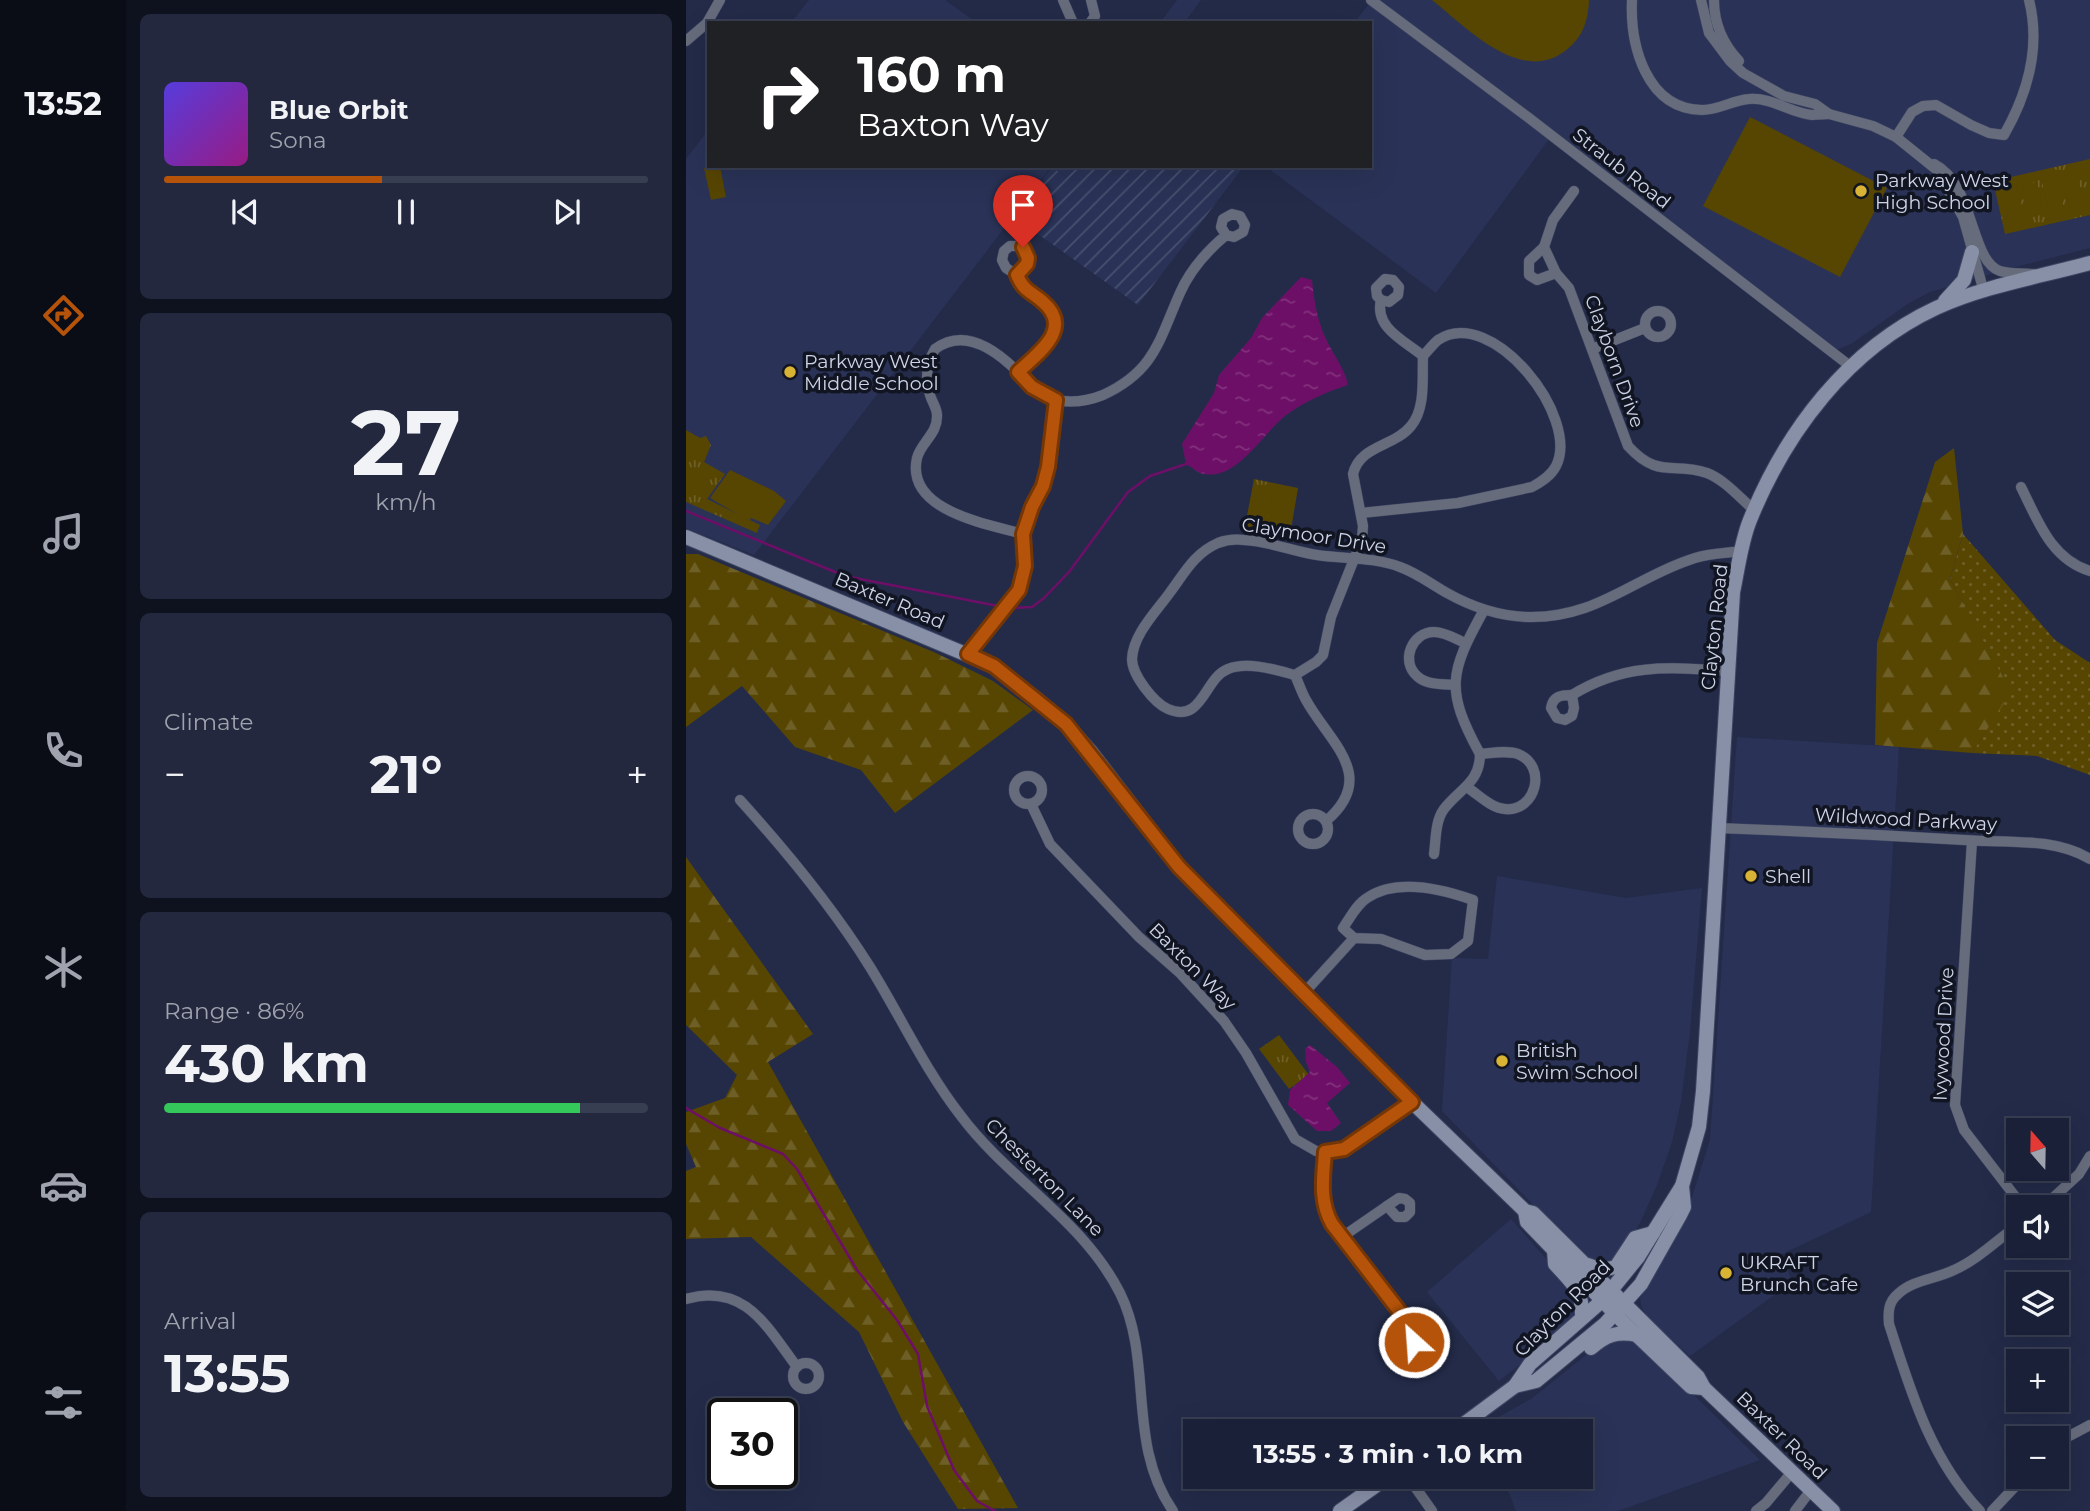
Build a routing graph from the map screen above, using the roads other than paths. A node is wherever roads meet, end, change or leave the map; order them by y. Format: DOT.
graph roads {
  1 [pos="720,0"];
  2 [pos="1064,0"];
  3 [pos="1091,0"];
  4 [pos="1371,0"];
  5 [pos="1632,0"];
  6 [pos="1700,0"];
  7 [pos="1714,0"];
  8 [pos="2029,0"];
  9 [pos="708,21"];
  10 [pos="1072,21"];
  11 [pos="1091,21"];
  12 [pos="707,23"];
  13 [pos="686,40"];
  14 [pos="1759,82"];
  15 [pos="1829,114"];
  16 [pos="1896,137"];
  17 [pos="1927,161"];
  18 [pos="1574,191"];
  19 [pos="1226,235"];
  20 [pos="1544,247"];
  21 [pos="1972,252"];
  22 [pos="2090,264"];
  23 [pos="1556,272"];
  24 [pos="1017,275"];
  25 [pos="2043,276"];
  26 [pos="1984,292"];
  27 [pos="1381,300"];
  28 [pos="1937,308"];
  29 [pos="1645,328"];
  30 [pos="1592,349"];
  31 [pos="1423,356"];
  32 [pos="1850,366"];
  33 [pos="1018,372"];
  34 [pos="1056,400"];
  35 [pos="2021,487"];
  36 [pos="1754,510"];
  37 [pos="1361,513"];
  38 [pos="1023,534"];
  39 [pos="686,537"];
  40 [pos="1742,551"];
  41 [pos="1355,559"];
  42 [pos="2090,571"];
  43 [pos="1484,610"];
  44 [pos="1465,643"];
  45 [pos="968,654"];
  46 [pos="1727,671"];
  47 [pos="1295,676"];
  48 [pos="1454,685"];
  49 [pos="1572,695"];
  50 [pos="1480,754"];
  51 [pos="1468,788"];
  52 [pos="740,800"];
  53 [pos="1031,804"];
  54 [pos="1326,821"];
  55 [pos="1718,828"];
  56 [pos="1972,841"];
  57 [pos="1434,854"];
  58 [pos="2090,859"];
  59 [pos="1354,938"];
  60 [pos="1304,993"];
  61 [pos="1412,1102"];
  62 [pos="1325,1152"];
  63 [pos="2090,1156"];
  64 [pos="1682,1186"];
  65 [pos="2014,1195"];
  66 [pos="2056,1195"];
  67 [pos="1387,1206"];
  68 [pos="1525,1211"];
  69 [pos="1653,1233"];
  70 [pos="2006,1234"];
  71 [pos="1342,1237"];
  72 [pos="1554,1250"];
  73 [pos="1583,1263"];
  74 [pos="686,1299"];
  75 [pos="1613,1301"];
  76 [pos="1582,1318"];
  77 [pos="1417,1334"];
  78 [pos="1637,1335"];
  79 [pos="1565,1359"];
  80 [pos="797,1367"];
  81 [pos="1515,1387"];
  82 [pos="1704,1388"];
  83 [pos="1471,1419"];
  84 [pos="2090,1424"];
  85 [pos="2069,1436"];
  86 [pos="1792,1472"];
  87 [pos="1371,1489"];
  88 [pos="1416,1489"];
  89 [pos="2013,1489"];
  90 [pos="1811,1490"];
  91 [pos="1765,1507"];
  92 [pos="1173,1511"];
  93 [pos="1340,1511"];
  94 [pos="1432,1511"];
  95 [pos="1755,1511"];
  96 [pos="1796,1511"];
  97 [pos="1833,1511"];
  98 [pos="1980,1511"];
  99 [pos="1992,1511"];
  1 -- 9 [label="street"];
  2 -- 10 [label="street"];
  3 -- 11 [label="street"];
  4 -- 32 [label="street, Straub Road"];
  5 -- 15 [label="street"];
  6 -- 14 [label="street"];
  7 -- 14 [label="street"];
  8 -- 16 [label="street"];
  12 -- 13 [label="street"];
  14 -- 15 [label="street"];
  15 -- 16 [label="street"];
  16 -- 17 [label="street"];
  17 -- 21 [label="street"];
  17 -- 25 [label="street"];
  18 -- 20 [label="street"];
  19 -- 34 [label="street"];
  20 -- 23 [label="street, Clayborn Drive"];
  20 -- 23 [label="street"];
  21 -- 26 [label="street"];
  21 -- 28 [label="main road"];
  22 -- 25 [label="main road, Clayton Road"];
  23 -- 30 [label="street, Clayborn Drive"];
  24 -- 33 [label="street"];
  25 -- 26 [label="main road, Clayton Road"];
  26 -- 28 [label="main road, Clayton Road"];
  27 -- 31 [label="street"];
  28 -- 32 [label="main road, Clayton Road"];
  29 -- 30 [label="street"];
  30 -- 36 [label="street, Clayborn Drive"];
  31 -- 37 [label="street"];
  31 -- 37 [label="street"];
  32 -- 36 [label="main road, Clayton Road"];
  33 -- 34 [label="street"];
  33 -- 38 [label="street"];
  34 -- 38 [label="street"];
  35 -- 42 [label="street"];
  36 -- 40 [label="main road, Clayton Road"];
  37 -- 41 [label="street"];
  38 -- 45 [label="street"];
  39 -- 45 [label="main road, Baxter Road"];
  40 -- 43 [label="street, Claymoor Drive"];
  40 -- 46 [label="main road, Clayton Road"];
  41 -- 43 [label="street, Claymoor Drive"];
  41 -- 47 [label="street"];
  41 -- 47 [label="street, Claymoor Drive"];
  43 -- 44 [label="street"];
  44 -- 48 [label="street"];
  44 -- 48 [label="street"];
  45 -- 60 [label="main road, Baxter Road"];
  46 -- 49 [label="street"];
  46 -- 55 [label="main road, Clayton Road"];
  47 -- 54 [label="street"];
  48 -- 50 [label="street"];
  50 -- 51 [label="street"];
  50 -- 51 [label="street"];
  51 -- 57 [label="street"];
  52 -- 92 [label="street, Chesterton Lane"];
  53 -- 62 [label="street, Baxton Way"];
  55 -- 56 [label="street, Wildwood Parkway"];
  55 -- 64 [label="main road, Clayton Road"];
  56 -- 58 [label="street, Wildwood Parkway"];
  56 -- 65 [label="street, Ivywood Drive"];
  59 -- 59 [label="street"];
  59 -- 60 [label="street"];
  60 -- 61 [label="main road, Baxter Road"];
  61 -- 62 [label="street"];
  61 -- 68 [label="main road, Baxter Road"];
  62 -- 71 [label="street"];
  63 -- 66 [label="street"];
  64 -- 69 [label="main road, Clayton Road"];
  64 -- 75 [label="main road, Clayton Road"];
  67 -- 71 [label="street"];
  68 -- 72 [label="main road, Baxter Road"];
  68 -- 73 [label="main road, Baxter Road"];
  69 -- 73 [label="main road"];
  69 -- 75 [label="main road, Clayton Road"];
  70 -- 98 [label="street"];
  71 -- 77 [label="street"];
  72 -- 75 [label="main road, Baxter Road"];
  72 -- 76 [label="main road"];
  73 -- 75 [label="main road, Baxter Road"];
  74 -- 80 [label="street"];
  75 -- 76 [label="main road, Clayton Road"];
  75 -- 78 [label="main road, Baxter Road"];
  75 -- 79 [label="main road, Clayton Road"];
  75 -- 82 [label="main road, Baxter Road"];
  76 -- 81 [label="main road, Clayton Road"];
  78 -- 79 [label="main road"];
  78 -- 82 [label="main road, Baxter Road"];
  79 -- 81 [label="main road, Clayton Road"];
  81 -- 83 [label="main road, Clayton Road"];
  82 -- 86 [label="main road, Baxter Road"];
  84 -- 85 [label="street"];
  86 -- 90 [label="main road, Baxter Road"];
  86 -- 91 [label="street"];
  87 -- 93 [label="main road"];
  88 -- 94 [label="street"];
  89 -- 99 [label="street"];
  90 -- 96 [label="street"];
  90 -- 97 [label="main road, Baxter Road"];
  91 -- 95 [label="street"];
}
